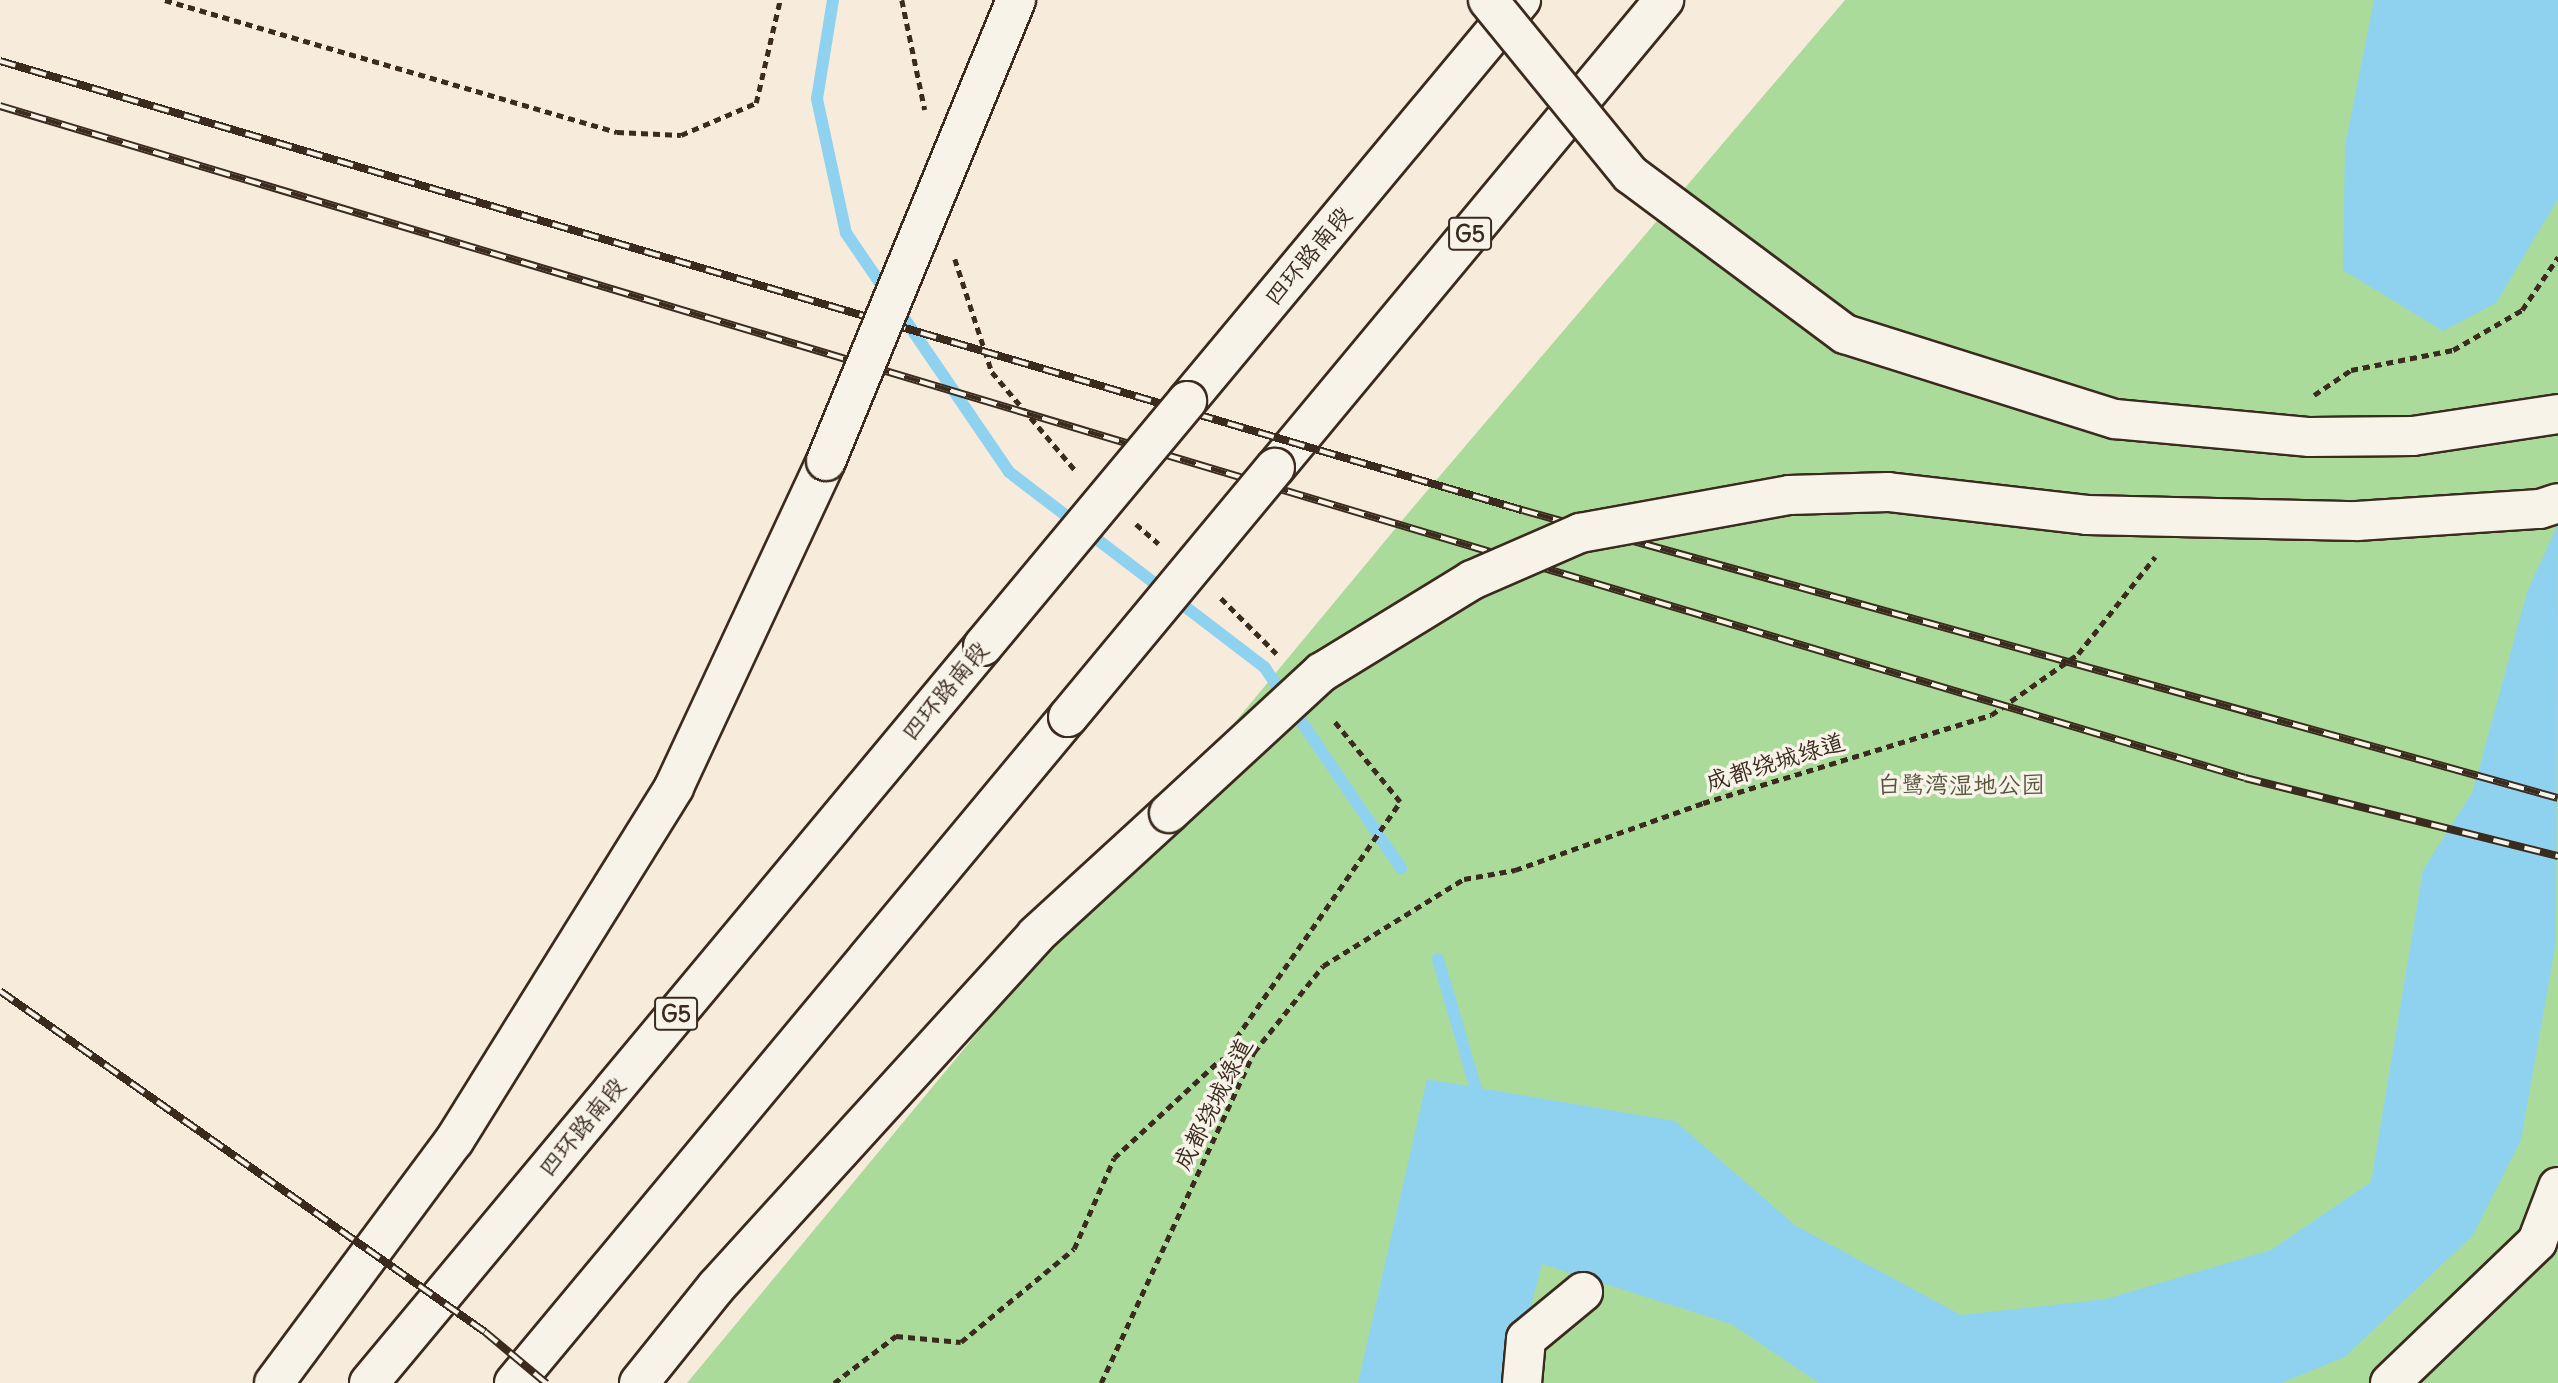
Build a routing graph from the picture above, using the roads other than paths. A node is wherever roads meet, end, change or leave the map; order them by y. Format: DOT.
graph roads {
  1 [pos="1016,0"];
  2 [pos="1664,0"];
  3 [pos="1505,7"];
  4 [pos="2558,414"];
  5 [pos="2558,503"];
  6 [pos="2558,1187"];
  7 [pos="1583,1292"];
  8 [pos="274,1383"];
  9 [pos="369,1383"];
  10 [pos="514,1383"];
  11 [pos="639,1383"];
  12 [pos="1522,1383"];
  13 [pos="2390,1383"];
  1 -- 8 [label="main road, bridge"];
  2 -- 10 [label="main road, G5, bridge"];
  3 -- 4 [label="main road, bridge"];
  3 -- 9 [label="main road, 四环路南段 / G5, bridge"];
  5 -- 11 [label="main road, bridge"];
  6 -- 13 [label="main road"];
  7 -- 12 [label="main road"];
}
